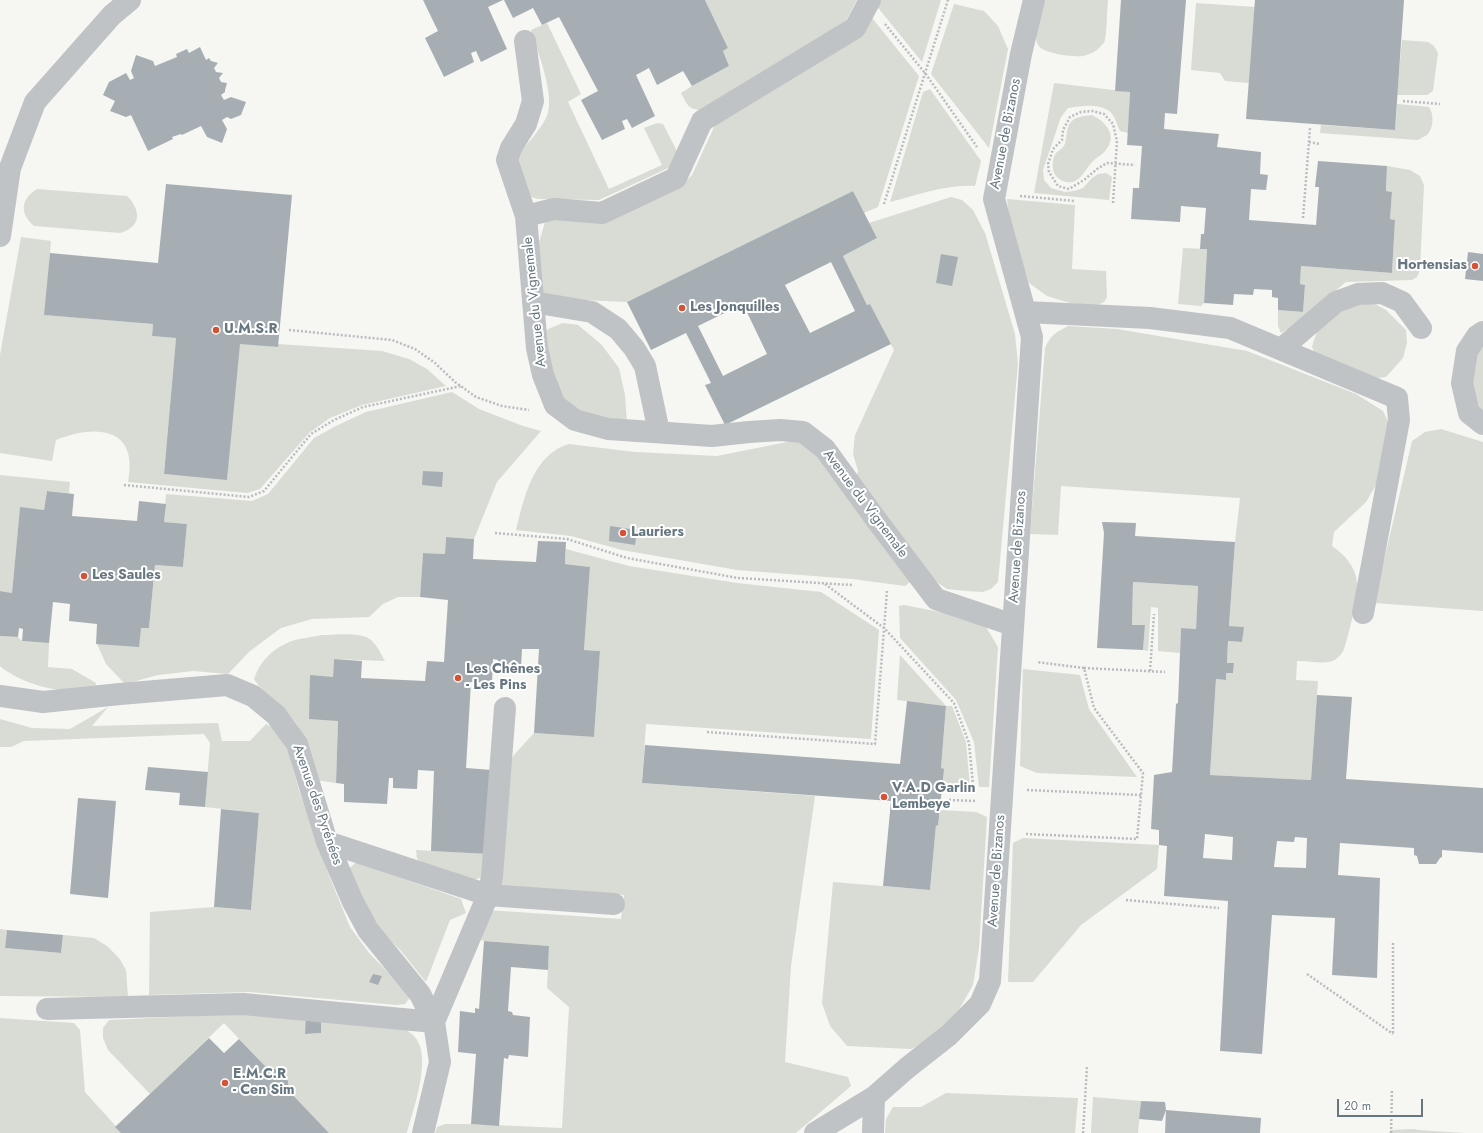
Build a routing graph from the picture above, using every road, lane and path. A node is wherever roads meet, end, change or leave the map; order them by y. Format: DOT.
graph roads {
  1 [pos="130,0"];
  2 [pos="948,0"];
  3 [pos="1034,0"];
  4 [pos="869,2"];
  5 [pos="525,41"];
  6 [pos="925,72"];
  7 [pos="1403,101"];
  8 [pos="1440,104"];
  9 [pos="1310,128"];
  10 [pos="1309,142"];
  11 [pos="1320,144"];
  12 [pos="1116,164"];
  13 [pos="1135,165"];
  14 [pos="998,177"];
  15 [pos="1075,201"];
  16 [pos="1113,203"];
  17 [pos="884,204"];
  18 [pos="526,216"];
  19 [pos="1303,218"];
  20 [pos="0,236"];
  21 [pos="533,302"];
  22 [pos="1025,312"];
  23 [pos="1421,328"];
  24 [pos="289,330"];
  25 [pos="1483,332"];
  26 [pos="1281,349"];
  27 [pos="461,386"];
  28 [pos="555,405"];
  29 [pos="1483,424"];
  30 [pos="659,432"];
  31 [pos="124,485"];
  32 [pos="495,533"];
  33 [pos="825,583"];
  34 [pos="852,585"];
  35 [pos="887,591"];
  36 [pos="1363,613"];
  37 [pos="1154,614"];
  38 [pos="1013,625"];
  39 [pos="884,628"];
  40 [pos="1011,659"];
  41 [pos="1084,668"];
  42 [pos="1150,671"];
  43 [pos="1165,672"];
  44 [pos="0,696"];
  45 [pos="505,708"];
  46 [pos="707,732"];
  47 [pos="1002,790"];
  48 [pos="1141,795"];
  49 [pos="975,801"];
  50 [pos="1000,833"];
  51 [pos="327,842"];
  52 [pos="488,895"];
  53 [pos="1126,900"];
  54 [pos="614,904"];
  55 [pos="1219,908"];
  56 [pos="1393,943"];
  57 [pos="1307,974"];
  58 [pos="47,1009"];
  59 [pos="434,1022"];
  60 [pos="1087,1066"];
  61 [pos="1392,1088"];
  62 [pos="874,1097"];
  63 [pos="423,1133"];
  64 [pos="815,1133"];
  65 [pos="873,1133"];
  66 [pos="1083,1133"];
  67 [pos="1391,1133"];
  1 -- 20 [label="lane"];
  2 -- 6 [label="path"];
  3 -- 14 [label="lane, Avenue de Bizanos"];
  4 -- 6 [label="path"];
  4 -- 18 [label="lane"];
  5 -- 18 [label="lane, Avenue du Vignemale"];
  6 -- 14 [label="path"];
  6 -- 17 [label="path"];
  7 -- 8 [label="path"];
  9 -- 10 [label="path"];
  10 -- 11 [label="path"];
  10 -- 19 [label="path"];
  12 -- 12 [label="path"];
  12 -- 13 [label="path"];
  12 -- 16 [label="path"];
  14 -- 15 [label="path"];
  14 -- 22 [label="lane, Avenue de Bizanos"];
  18 -- 21 [label="lane, Avenue du Vignemale"];
  21 -- 28 [label="lane, Avenue du Vignemale"];
  21 -- 30 [label="lane"];
  22 -- 26 [label="lane"];
  22 -- 38 [label="lane, Avenue de Bizanos"];
  23 -- 26 [label="lane"];
  24 -- 27 [label="path"];
  25 -- 29 [label="lane"];
  26 -- 36 [label="lane"];
  27 -- 28 [label="path"];
  27 -- 31 [label="path"];
  28 -- 30 [label="lane, Avenue du Vignemale"];
  30 -- 38 [label="lane, Avenue du Vignemale"];
  32 -- 33 [label="path"];
  33 -- 34 [label="path"];
  33 -- 39 [label="path"];
  35 -- 39 [label="path"];
  37 -- 42 [label="path"];
  38 -- 40 [label="lane, Avenue de Bizanos"];
  39 -- 46 [label="path"];
  39 -- 49 [label="path"];
  40 -- 41 [label="path"];
  40 -- 47 [label="lane, Avenue de Bizanos"];
  41 -- 42 [label="path"];
  41 -- 48 [label="path"];
  42 -- 43 [label="path"];
  44 -- 51 [label="lane, Avenue des Pyrénées"];
  45 -- 52 [label="lane"];
  47 -- 48 [label="path"];
  47 -- 50 [label="lane, Avenue de Bizanos"];
  48 -- 50 [label="path"];
  50 -- 62 [label="lane, Avenue de Bizanos"];
  51 -- 52 [label="lane"];
  51 -- 59 [label="lane, Avenue des Pyrénées"];
  52 -- 54 [label="lane"];
  52 -- 59 [label="lane"];
  53 -- 55 [label="path"];
  56 -- 57 [label="path"];
  58 -- 59 [label="lane"];
  59 -- 63 [label="lane, Avenue des Pyrénées"];
  60 -- 66 [label="path"];
  61 -- 67 [label="path"];
  62 -- 64 [label="lane, Avenue de Bizanos"];
  62 -- 65 [label="lane"];
}
